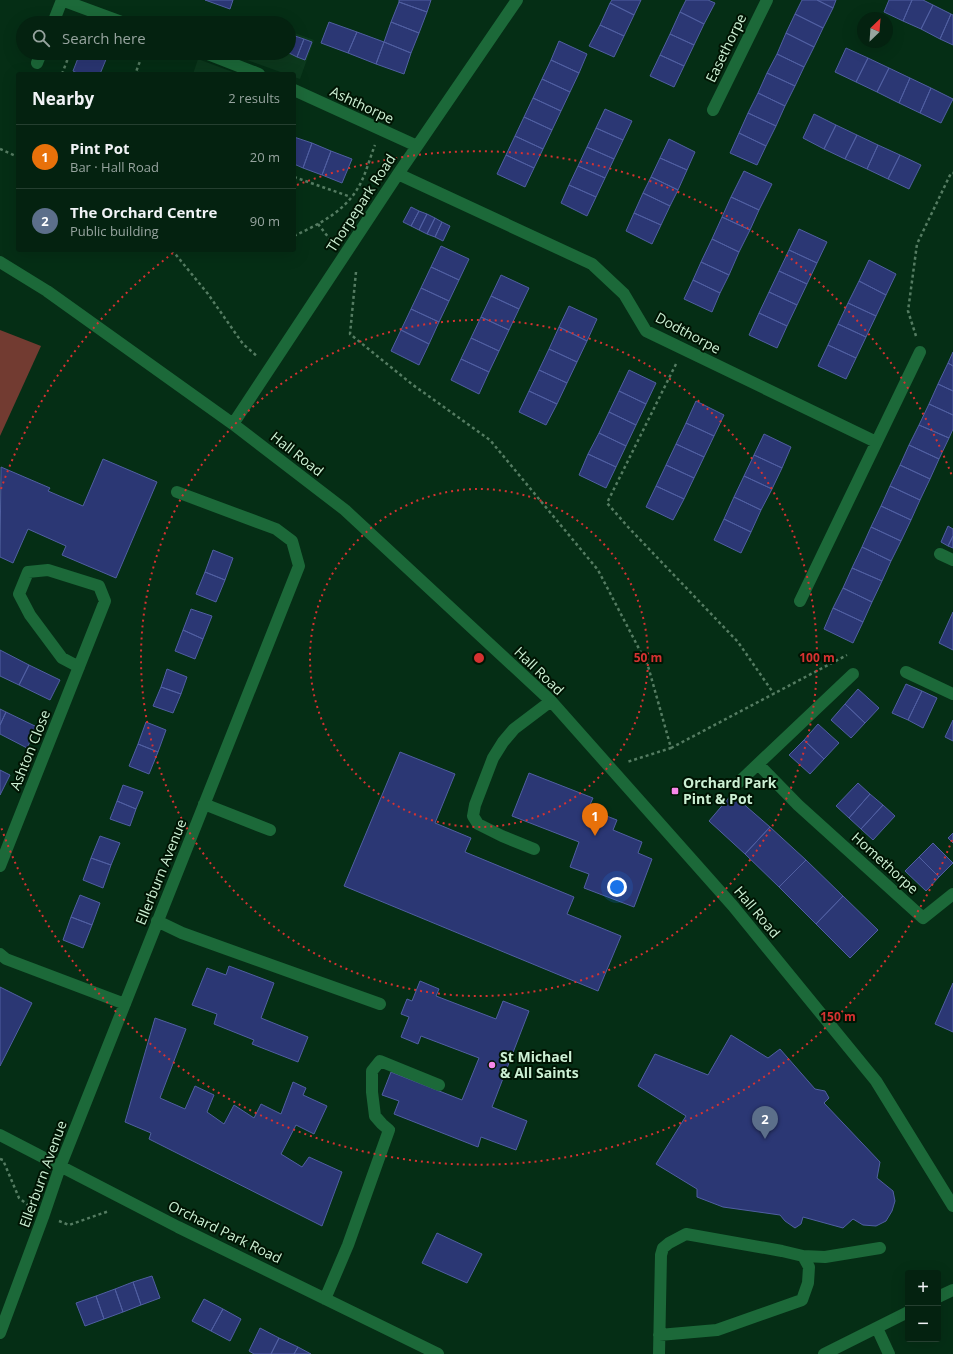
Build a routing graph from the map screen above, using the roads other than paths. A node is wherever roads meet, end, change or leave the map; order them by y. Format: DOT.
graph roads {
  1 [pos="517,0"];
  2 [pos="767,0"];
  3 [pos="56,16"];
  4 [pos="105,16"];
  5 [pos="223,60"];
  6 [pos="254,72"];
  7 [pos="296,91"];
  8 [pos="713,110"];
  9 [pos="417,146"];
  10 [pos="398,174"];
  11 [pos="0,262"];
  12 [pos="920,352"];
  13 [pos="234,424"];
  14 [pos="876,442"];
  15 [pos="177,492"];
  16 [pos="940,554"];
  17 [pos="953,560"];
  18 [pos="800,600"];
  19 [pos="79,667"];
  20 [pos="906,672"];
  21 [pos="853,674"];
  22 [pos="953,694"];
  23 [pos="550,701"];
  24 [pos="758,764"];
  25 [pos="738,783"];
  26 [pos="204,804"];
  27 [pos="270,830"];
  28 [pos="534,848"];
  29 [pos="0,866"];
  30 [pos="953,894"];
  31 [pos="158,921"];
  32 [pos="0,954"];
  33 [pos="125,1004"];
  34 [pos="380,1004"];
  35 [pos="439,1085"];
  36 [pos="0,1135"];
  37 [pos="60,1167"];
  38 [pos="953,1206"];
  39 [pos="880,1248"];
  40 [pos="803,1256"];
  41 [pos="953,1290"];
  42 [pos="941,1296"];
  43 [pos="325,1298"];
  44 [pos="905,1314"];
  45 [pos="877,1328"];
  46 [pos="0,1333"];
  47 [pos="659,1334"];
  48 [pos="438,1354"];
  49 [pos="658,1354"];
  50 [pos="824,1354"];
  51 [pos="890,1354"];
  1 -- 9 [label="street, Thorpepark Road"];
  2 -- 8 [label="street, Easethorpe"];
  3 -- 4 [label="street"];
  5 -- 6 [label="street"];
  7 -- 9 [label="street, Ashthorpe"];
  9 -- 10 [label="street, Thorpepark Road"];
  10 -- 13 [label="street, Thorpepark Road"];
  10 -- 14 [label="street, Dodthorpe"];
  11 -- 13 [label="street, Hall Road"];
  12 -- 14 [label="street"];
  13 -- 23 [label="street, Hall Road"];
  14 -- 18 [label="street"];
  15 -- 26 [label="street, Ellerburn Avenue"];
  16 -- 17 [label="street"];
  19 -- 19 [label="street, Ashton Close"];
  19 -- 29 [label="street, Ashton Close"];
  20 -- 22 [label="street"];
  21 -- 24 [label="street"];
  23 -- 28 [label="street"];
  23 -- 38 [label="street, Hall Road"];
  24 -- 25 [label="street"];
  24 -- 30 [label="street, Homethorpe"];
  26 -- 27 [label="street"];
  26 -- 31 [label="street, Ellerburn Avenue"];
  31 -- 33 [label="street, Ellerburn Avenue"];
  31 -- 34 [label="street"];
  32 -- 33 [label="street"];
  33 -- 37 [label="street, Ellerburn Avenue"];
  35 -- 43 [label="street"];
  36 -- 37 [label="street, Orchard Park Road"];
  37 -- 43 [label="street, Orchard Park Road"];
  37 -- 46 [label="street, Ellerburn Avenue"];
  39 -- 40 [label="street"];
  40 -- 47 [label="street"];
  40 -- 47 [label="street"];
  41 -- 42 [label="street"];
  43 -- 48 [label="street, Orchard Park Road"];
  44 -- 45 [label="street"];
  45 -- 50 [label="street"];
  45 -- 51 [label="street"];
  47 -- 49 [label="street"];
}
